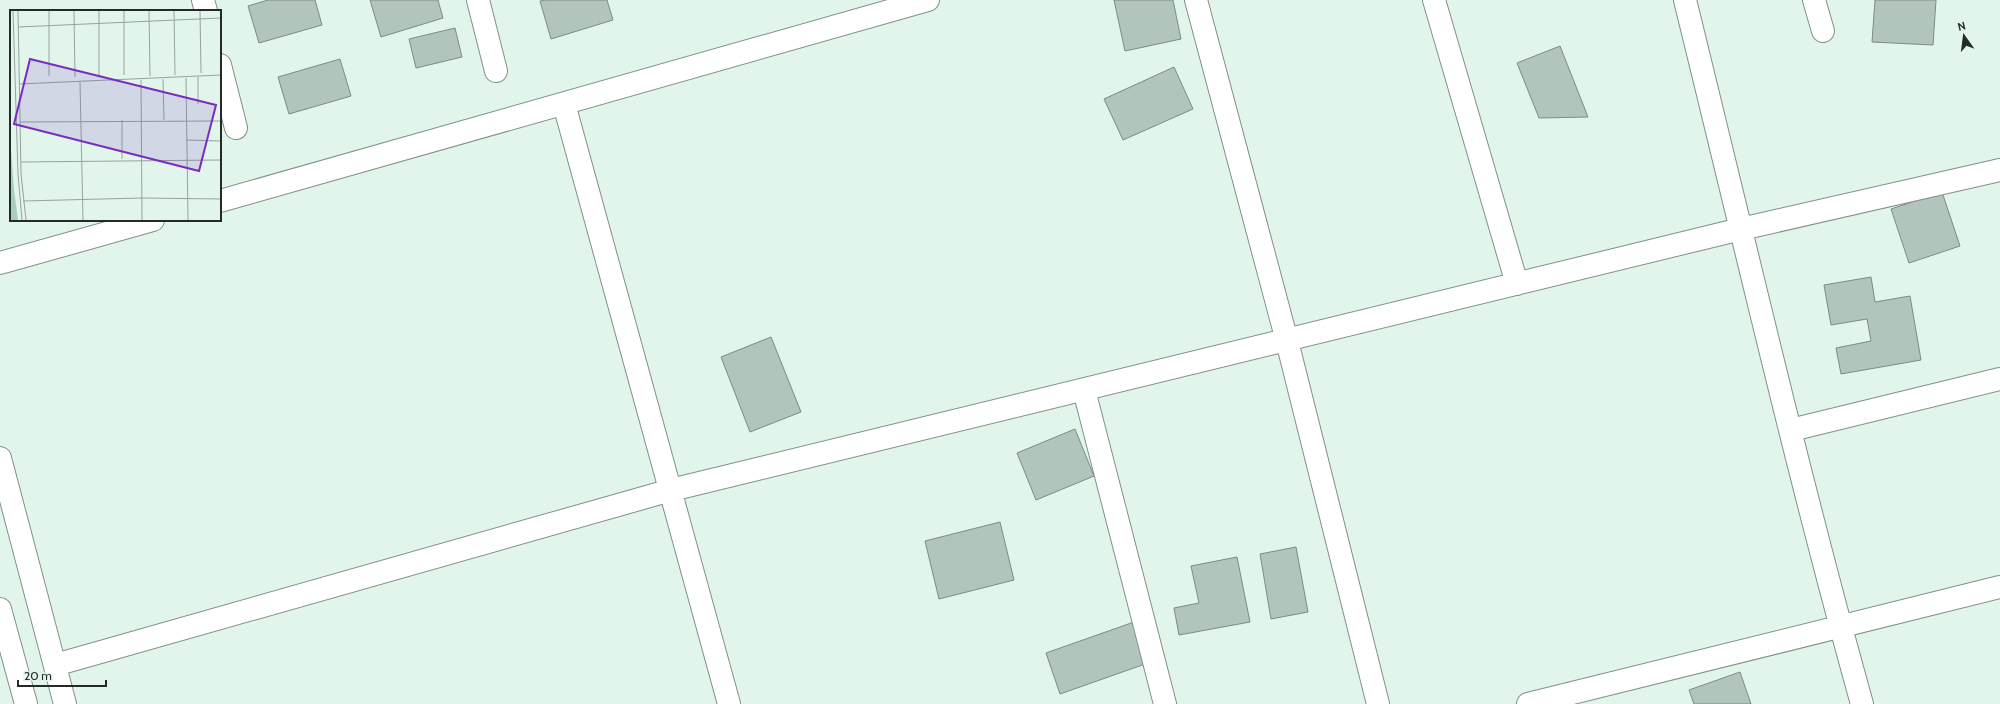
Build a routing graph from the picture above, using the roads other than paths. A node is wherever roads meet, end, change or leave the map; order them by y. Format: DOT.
graph roads {
  1 [pos="203,0"];
  2 [pos="478,0"];
  3 [pos="928,0"];
  4 [pos="1196,0"];
  5 [pos="1434,0"];
  6 [pos="1685,0"];
  7 [pos="1814,0"];
  8 [pos="206,10"];
  9 [pos="1823,31"];
  10 [pos="221,69"];
  11 [pos="496,71"];
  12 [pos="564,104"];
  13 [pos="236,128"];
  14 [pos="2000,170"];
  15 [pos="221,201"];
  16 [pos="149,221"];
  17 [pos="1741,228"];
  18 [pos="0,263"];
  19 [pos="1517,284"];
  20 [pos="1287,341"];
  21 [pos="2000,380"];
  22 [pos="1084,390"];
  23 [pos="1791,430"];
  24 [pos="0,458"];
  25 [pos="671,490"];
  26 [pos="2000,586"];
  27 [pos="0,609"];
  28 [pos="1840,627"];
  29 [pos="55,665"];
  30 [pos="26,704"];
  31 [pos="65,704"];
  32 [pos="729,704"];
  33 [pos="1165,704"];
  34 [pos="1378,704"];
  35 [pos="1528,704"];
  36 [pos="1862,704"];
  1 -- 8 [label="street"];
  2 -- 11 [label="street"];
  3 -- 12 [label="street"];
  4 -- 20 [label="street"];
  5 -- 19 [label="street"];
  6 -- 17 [label="street"];
  7 -- 9 [label="street"];
  10 -- 13 [label="street"];
  12 -- 15 [label="street"];
  12 -- 25 [label="street"];
  14 -- 17 [label="street"];
  16 -- 18 [label="street"];
  17 -- 19 [label="street"];
  17 -- 23 [label="street"];
  19 -- 20 [label="street"];
  20 -- 22 [label="street"];
  20 -- 34 [label="street"];
  21 -- 23 [label="street"];
  22 -- 25 [label="street"];
  22 -- 33 [label="street"];
  23 -- 28 [label="street"];
  24 -- 29 [label="street"];
  25 -- 29 [label="street"];
  25 -- 32 [label="street"];
  26 -- 28 [label="street"];
  27 -- 30 [label="street"];
  28 -- 35 [label="street"];
  28 -- 36 [label="street"];
  29 -- 31 [label="street"];
}
